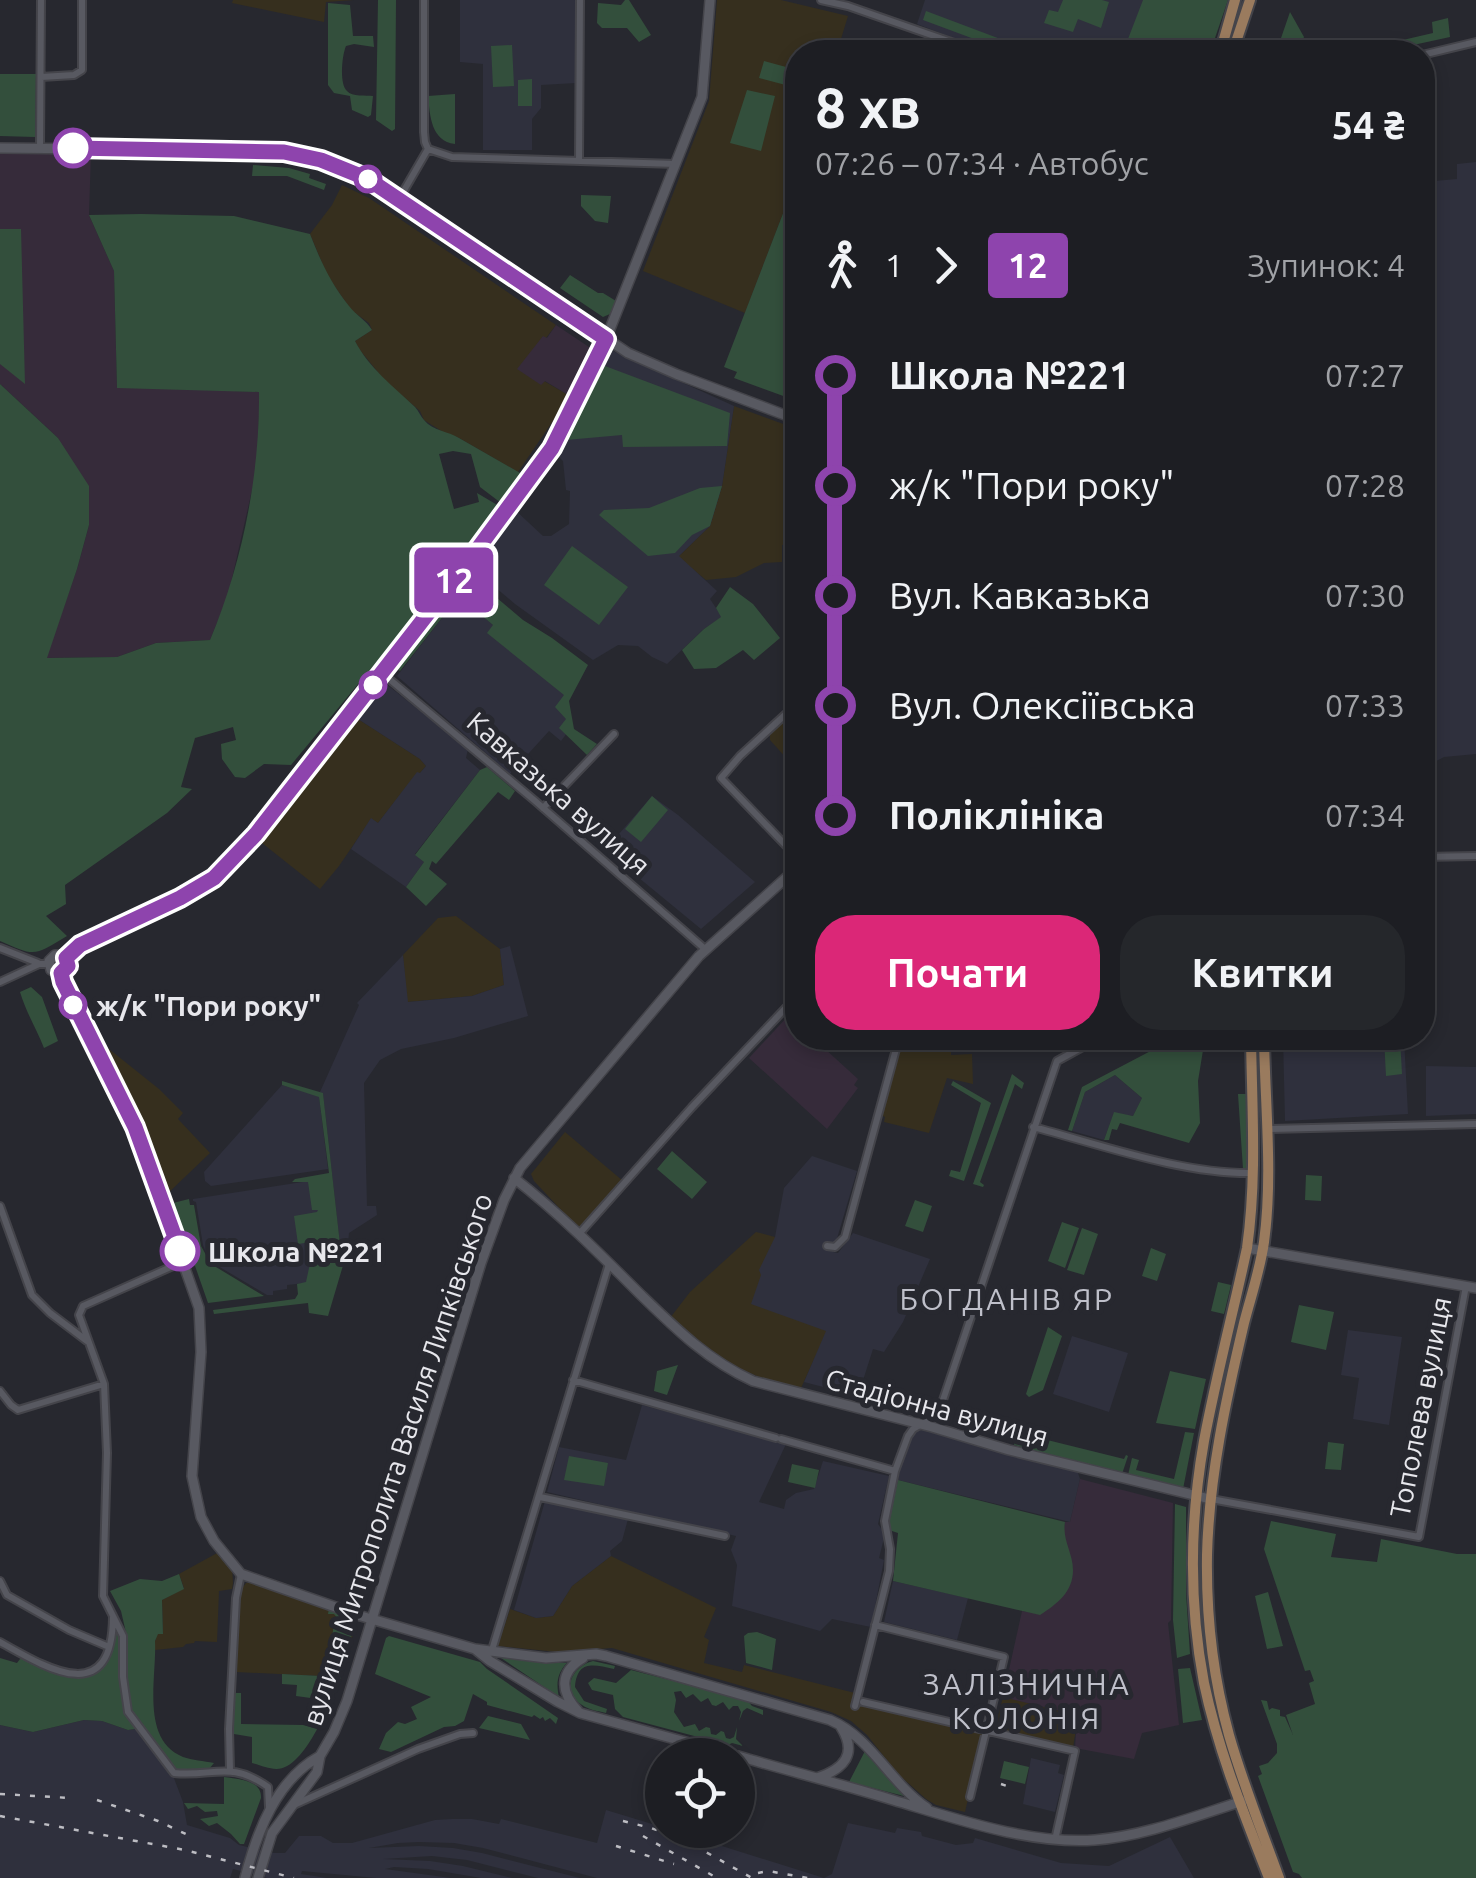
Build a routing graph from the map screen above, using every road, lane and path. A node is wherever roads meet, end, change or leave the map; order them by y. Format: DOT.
graph roads {
  1 [pos="41,0"];
  2 [pos="82,0"];
  3 [pos="424,0"];
  4 [pos="580,0"];
  5 [pos="710,0"];
  6 [pos="821,0"];
  7 [pos="1235,0"];
  8 [pos="1250,0"];
  9 [pos="946,40"];
  10 [pos="1224,40"];
  11 [pos="1237,40"];
  12 [pos="1476,42"];
  13 [pos="1435,52"];
  14 [pos="41,77"];
  15 [pos="0,148"];
  16 [pos="40,148"];
  17 [pos="428,150"];
  18 [pos="579,161"];
  19 [pos="676,164"];
  20 [pos="400,199"];
  21 [pos="606,339"];
  22 [pos="785,415"];
  23 [pos="382,673"];
  24 [pos="785,715"];
  25 [pos="614,734"];
  26 [pos="543,808"];
  27 [pos="785,844"];
  28 [pos="1435,856"];
  29 [pos="1476,856"];
  30 [pos="785,878"];
  31 [pos="0,948"];
  32 [pos="705,949"];
  33 [pos="66,958"];
  34 [pos="44,964"];
  35 [pos="61,973"];
  36 [pos="0,982"];
  37 [pos="785,1009"];
  38 [pos="896,1050"];
  39 [pos="1077,1050"];
  40 [pos="1251,1050"];
  41 [pos="1264,1050"];
  42 [pos="1476,1124"];
  43 [pos="1033,1127"];
  44 [pos="1266,1129"];
  45 [pos="1254,1172"];
  46 [pos="514,1178"];
  47 [pos="0,1206"];
  48 [pos="579,1234"];
  49 [pos="827,1246"];
  50 [pos="1247,1248"];
  51 [pos="1262,1252"];
  52 [pos="184,1261"];
  53 [pos="609,1264"];
  54 [pos="1471,1287"];
  55 [pos="88,1342"];
  56 [pos="572,1380"];
  57 [pos="104,1384"];
  58 [pos="0,1391"];
  59 [pos="920,1424"];
  60 [pos="895,1471"];
  61 [pos="1196,1496"];
  62 [pos="540,1497"];
  63 [pos="1210,1499"];
  64 [pos="725,1536"];
  65 [pos="1419,1537"];
  66 [pos="241,1574"];
  67 [pos="0,1581"];
  68 [pos="112,1611"];
  69 [pos="374,1619"];
  70 [pos="876,1625"];
  71 [pos="0,1642"];
  72 [pos="110,1647"];
  73 [pos="476,1649"];
  74 [pos="492,1650"];
  75 [pos="590,1654"];
  76 [pos="580,1712"];
  77 [pos="838,1723"];
  78 [pos="986,1728"];
  79 [pos="473,1733"];
  80 [pos="672,1738"];
  81 [pos="320,1756"];
  82 [pos="755,1762"];
  83 [pos="230,1770"];
  84 [pos="815,1778"];
  85 [pos="970,1797"];
  86 [pos="1245,1800"];
  87 [pos="290,1807"];
  88 [pos="269,1811"];
  89 [pos="939,1814"];
  90 [pos="1055,1840"];
  91 [pos="245,1878"];
  92 [pos="258,1878"];
  93 [pos="1268,1878"];
  94 [pos="1280,1878"];
  1 -- 14 [label="street"];
  2 -- 14 [label="street"];
  3 -- 17 [label="street"];
  4 -- 18 [label="street"];
  5 -- 19 [label="street"];
  6 -- 9 [label="street"];
  7 -- 10 [label="main road"];
  8 -- 11 [label="main road"];
  12 -- 13 [label="street"];
  14 -- 16 [label="street"];
  15 -- 16 [label="street"];
  16 -- 20 [label="street"];
  17 -- 18 [label="street"];
  17 -- 20 [label="street"];
  18 -- 19 [label="street"];
  19 -- 21 [label="street"];
  20 -- 21 [label="street"];
  21 -- 22 [label="street"];
  21 -- 23 [label="street"];
  23 -- 26 [label="street, Кавказька вулиця"];
  23 -- 33 [label="street"];
  24 -- 27 [label="street"];
  25 -- 26 [label="street"];
  26 -- 32 [label="street, Кавказька вулиця"];
  28 -- 29 [label="street"];
  30 -- 32 [label="street, вулиця Митрополита Василя Липківського"];
  31 -- 34 [label="street"];
  32 -- 46 [label="street, вулиця Митрополита Василя Липківського"];
  33 -- 34 [label="street"];
  33 -- 35 [label="street"];
  34 -- 35 [label="street"];
  34 -- 36 [label="street"];
  35 -- 52 [label="street"];
  37 -- 48 [label="street"];
  38 -- 49 [label="street"];
  39 -- 43 [label="street"];
  40 -- 45 [label="main road"];
  41 -- 44 [label="main road"];
  42 -- 44 [label="street"];
  43 -- 45 [label="street"];
  43 -- 59 [label="street"];
  44 -- 51 [label="main road"];
  45 -- 50 [label="main road"];
  46 -- 48 [label="street, Стадіонна вулиця"];
  46 -- 69 [label="street, вулиця Митрополита Василя Липківського"];
  47 -- 55 [label="street"];
  48 -- 53 [label="street, Стадіонна вулиця"];
  50 -- 51 [label="street"];
  50 -- 61 [label="main road"];
  51 -- 54 [label="street"];
  51 -- 63 [label="main road"];
  52 -- 55 [label="street"];
  52 -- 66 [label="street"];
  53 -- 56 [label="street"];
  53 -- 59 [label="street, Стадіонна вулиця"];
  54 -- 65 [label="street, Тополева вулиця"];
  55 -- 57 [label="street"];
  56 -- 60 [label="street"];
  56 -- 62 [label="street"];
  57 -- 58 [label="street"];
  57 -- 68 [label="street"];
  59 -- 60 [label="street"];
  59 -- 61 [label="street, Стадіонна вулиця"];
  60 -- 70 [label="street"];
  61 -- 63 [label="street, Стадіонна вулиця"];
  61 -- 86 [label="main road"];
  62 -- 64 [label="street"];
  62 -- 74 [label="street"];
  63 -- 65 [label="street, Стадіонна вулиця"];
  63 -- 86 [label="main road"];
  66 -- 69 [label="street"];
  66 -- 83 [label="street"];
  67 -- 72 [label="street"];
  68 -- 72 [label="street"];
  68 -- 83 [label="street"];
  69 -- 73 [label="street"];
  69 -- 81 [label="street, вулиця Митрополита Василя Липківського"];
  70 -- 78 [label="street"];
  70 -- 78 [label="street"];
  71 -- 72 [label="street"];
  73 -- 74 [label="street"];
  73 -- 76 [label="street"];
  74 -- 75 [label="street"];
  75 -- 76 [label="street"];
  75 -- 77 [label="street"];
  76 -- 80 [label="street"];
  77 -- 84 [label="street"];
  77 -- 89 [label="street"];
  78 -- 85 [label="street"];
  78 -- 90 [label="street"];
  79 -- 87 [label="street"];
  81 -- 87 [label="street, вулиця Митрополита Василя Липківського"];
  81 -- 88 [label="street, вулиця Митрополита Василя Липківського"];
  82 -- 84 [label="street"];
  83 -- 88 [label="street"];
  84 -- 89 [label="street"];
  86 -- 90 [label="street"];
  86 -- 93 [label="main road"];
  86 -- 94 [label="main road"];
  87 -- 92 [label="street, вулиця Митрополита Василя Липківського"];
  88 -- 91 [label="street, вулиця Митрополита Василя Липківського"];
  89 -- 90 [label="street"];
}
